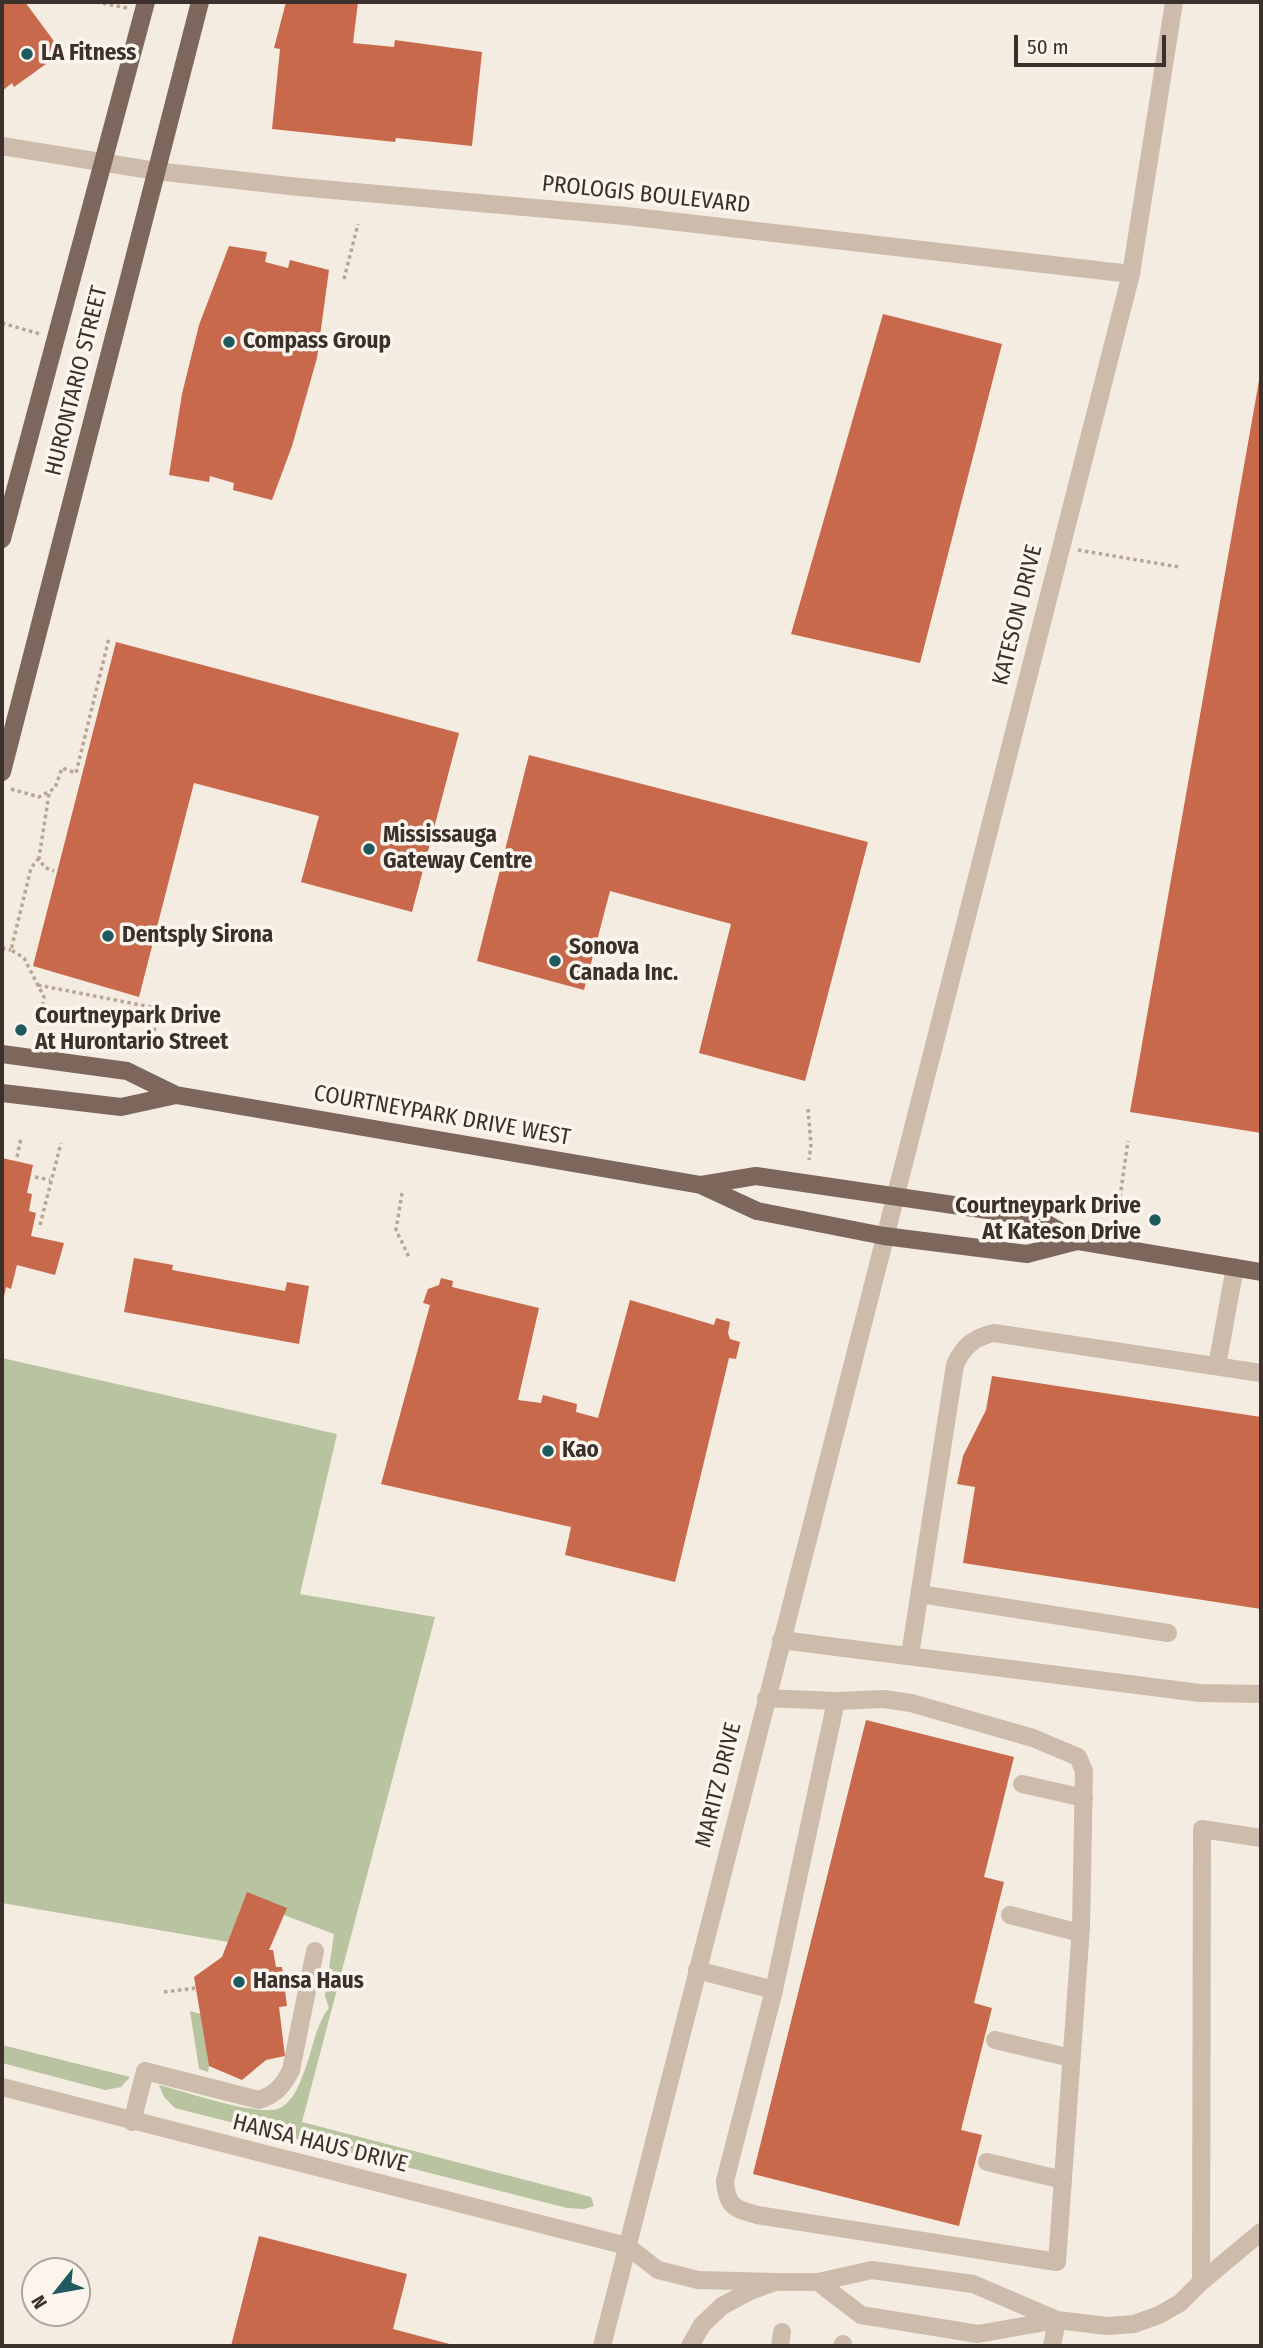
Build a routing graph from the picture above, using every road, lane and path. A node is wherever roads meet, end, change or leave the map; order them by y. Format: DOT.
graph roads {
  1 [pos="96,2"];
  2 [pos="200,2"];
  3 [pos="1174,2"];
  4 [pos="144,6"];
  5 [pos="2,146"];
  6 [pos="102,161"];
  7 [pos="156,171"];
  8 [pos="358,224"];
  9 [pos="1131,274"];
  10 [pos="344,279"];
  11 [pos="2,323"];
  12 [pos="55,339"];
  13 [pos="2,539"];
  14 [pos="1061,547"];
  15 [pos="1179,567"];
  16 [pos="108,638"];
  17 [pos="2,772"];
  18 [pos="2,786"];
  19 [pos="50,792"];
  20 [pos="39,858"];
  21 [pos="54,871"];
  22 [pos="2,948"];
  23 [pos="11,950"];
  24 [pos="38,985"];
  25 [pos="153,1047"];
  26 [pos="2,1054"];
  27 [pos="34,1058"];
  28 [pos="2,1093"];
  29 [pos="176,1095"];
  30 [pos="808,1109"];
  31 [pos="21,1138"];
  32 [pos="1128,1142"];
  33 [pos="61,1143"];
  34 [pos="17,1157"];
  35 [pos="808,1160"];
  36 [pos="35,1177"];
  37 [pos="51,1181"];
  38 [pos="701,1185"];
  39 [pos="402,1193"];
  40 [pos="894,1196"];
  41 [pos="1119,1204"];
  42 [pos="40,1225"];
  43 [pos="884,1236"];
  44 [pos="1077,1241"];
  45 [pos="409,1257"];
  46 [pos="1235,1267"];
  47 [pos="1261,1272"];
  48 [pos="1217,1366"];
  49 [pos="1261,1373"];
  50 [pos="920,1594"];
  51 [pos="1168,1633"];
  52 [pos="780,1640"];
  53 [pos="910,1655"];
  54 [pos="1261,1694"];
  55 [pos="766,1698"];
  56 [pos="836,1701"];
  57 [pos="1022,1784"];
  58 [pos="1084,1798"];
  59 [pos="1261,1838"];
  60 [pos="1010,1915"];
  61 [pos="1080,1933"];
  62 [pos="315,1951"];
  63 [pos="697,1970"];
  64 [pos="196,1988"];
  65 [pos="774,1990"];
  66 [pos="164,1992"];
  67 [pos="995,2040"];
  68 [pos="1071,2058"];
  69 [pos="2,2088"];
  70 [pos="132,2122"];
  71 [pos="987,2162"];
  72 [pos="1063,2180"];
  73 [pos="1261,2232"];
  74 [pos="627,2246"];
  75 [pos="775,2282"];
  76 [pos="818,2282"];
  77 [pos="1201,2282"];
  78 [pos="1057,2320"];
  79 [pos="602,2346"];
  80 [pos="690,2346"];
  81 [pos="1052,2346"];
  1 -- 4 [label="path"];
  2 -- 7 [label="main road, HURONTARIO STREET"];
  3 -- 9 [label="street, KATESON DRIVE"];
  4 -- 6 [label="main road, HURONTARIO STREET"];
  5 -- 6 [label="street, PROLOGIS BOULEVARD"];
  6 -- 7 [label="street, PROLOGIS BOULEVARD"];
  6 -- 12 [label="main road, HURONTARIO STREET"];
  7 -- 9 [label="street, PROLOGIS BOULEVARD"];
  7 -- 17 [label="main road, HURONTARIO STREET"];
  8 -- 10 [label="path"];
  9 -- 14 [label="street, KATESON DRIVE"];
  11 -- 12 [label="path"];
  12 -- 13 [label="main road, HURONTARIO STREET"];
  14 -- 15 [label="path"];
  14 -- 40 [label="street, KATESON DRIVE"];
  16 -- 19 [label="path"];
  18 -- 19 [label="path"];
  19 -- 20 [label="path"];
  20 -- 21 [label="path"];
  20 -- 23 [label="path"];
  22 -- 23 [label="path"];
  23 -- 24 [label="path"];
  24 -- 25 [label="path"];
  24 -- 27 [label="path"];
  26 -- 27 [label="main road, COURTNEYPARK DRIVE WEST"];
  27 -- 29 [label="main road, COURTNEYPARK DRIVE WEST"];
  28 -- 29 [label="main road, COURTNEYPARK DRIVE WEST"];
  29 -- 38 [label="main road, COURTNEYPARK DRIVE WEST"];
  30 -- 35 [label="path"];
  31 -- 34 [label="path"];
  32 -- 41 [label="path"];
  33 -- 37 [label="path"];
  36 -- 37 [label="path"];
  37 -- 42 [label="path"];
  38 -- 40 [label="main road, COURTNEYPARK DRIVE WEST"];
  38 -- 43 [label="main road, COURTNEYPARK DRIVE WEST"];
  39 -- 45 [label="path"];
  40 -- 43 [label="street, KATESON DRIVE"];
  40 -- 44 [label="main road, COURTNEYPARK DRIVE WEST"];
  43 -- 44 [label="main road, COURTNEYPARK DRIVE WEST"];
  43 -- 52 [label="street, MARITZ DRIVE"];
  44 -- 46 [label="main road, COURTNEYPARK DRIVE WEST"];
  46 -- 47 [label="main road, COURTNEYPARK DRIVE WEST"];
  46 -- 48 [label="street"];
  48 -- 49 [label="street"];
  48 -- 50 [label="street"];
  50 -- 51 [label="street"];
  50 -- 53 [label="street"];
  52 -- 53 [label="street"];
  52 -- 55 [label="street, MARITZ DRIVE"];
  53 -- 54 [label="street"];
  55 -- 56 [label="street"];
  55 -- 63 [label="street, MARITZ DRIVE"];
  56 -- 58 [label="street"];
  56 -- 65 [label="street"];
  57 -- 58 [label="street"];
  58 -- 61 [label="street"];
  59 -- 77 [label="street"];
  60 -- 61 [label="street"];
  61 -- 68 [label="street"];
  62 -- 70 [label="street"];
  63 -- 65 [label="street"];
  63 -- 74 [label="street, MARITZ DRIVE"];
  64 -- 66 [label="path"];
  65 -- 72 [label="street"];
  67 -- 68 [label="street"];
  68 -- 72 [label="street"];
  69 -- 70 [label="street, HANSA HAUS DRIVE"];
  70 -- 74 [label="street, HANSA HAUS DRIVE"];
  71 -- 72 [label="street"];
  73 -- 77 [label="street"];
  74 -- 75 [label="street"];
  74 -- 79 [label="street, MARITZ DRIVE"];
  75 -- 76 [label="street"];
  75 -- 80 [label="street"];
  76 -- 78 [label="street"];
  76 -- 78 [label="street"];
  77 -- 78 [label="street"];
  78 -- 81 [label="street"];
}
